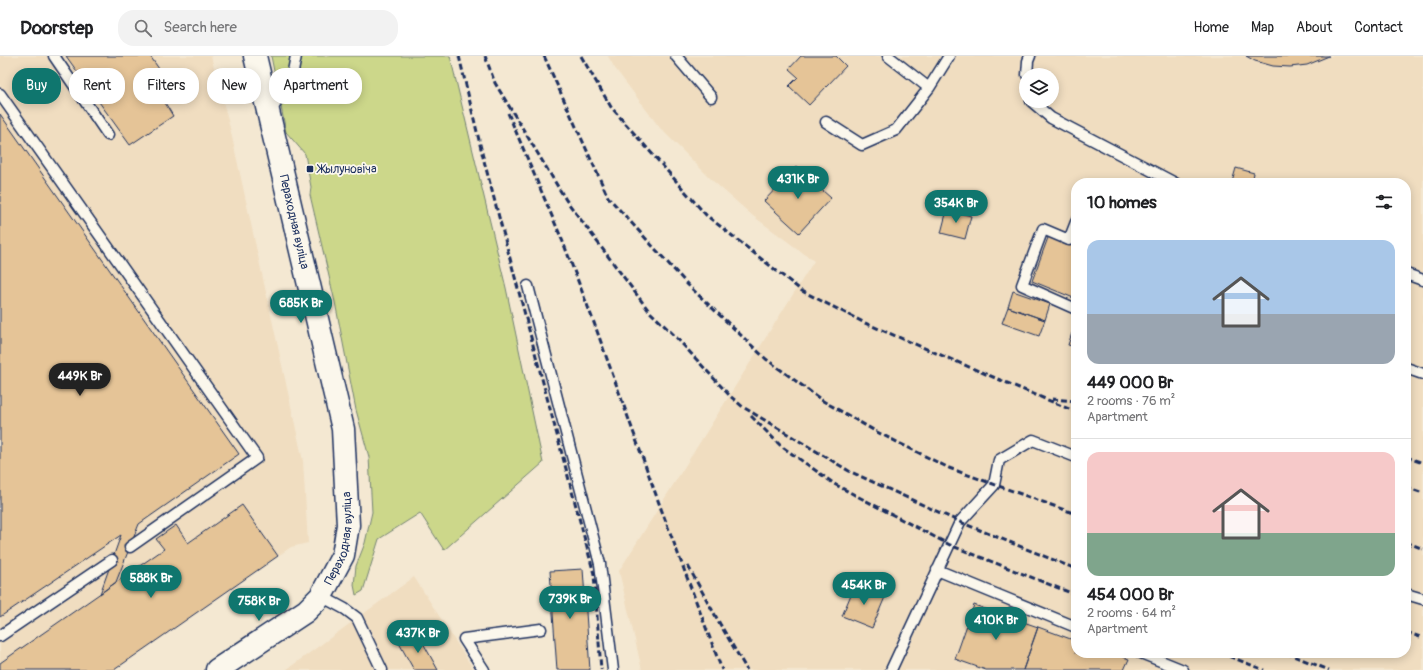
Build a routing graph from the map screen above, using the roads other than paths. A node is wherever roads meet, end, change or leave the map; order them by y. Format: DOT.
graph roads {
  1 [pos="54,56"];
  2 [pos="255,56"];
  3 [pos="296,56"];
  4 [pos="676,56"];
  5 [pos="888,56"];
  6 [pos="949,56"];
  7 [pos="1030,56"];
  8 [pos="1028,68"];
  9 [pos="929,88"];
  10 [pos="0,94"];
  11 [pos="710,97"];
  12 [pos="1039,108"];
  13 [pos="269,113"];
  14 [pos="826,122"];
  15 [pos="108,135"];
  16 [pos="1165,178"];
  17 [pos="1071,235"];
  18 [pos="1411,276"];
  19 [pos="1423,280"];
  20 [pos="528,286"];
  21 [pos="1071,307"];
  22 [pos="1411,370"];
  23 [pos="1423,374"];
  24 [pos="1071,455"];
  25 [pos="130,547"];
  26 [pos="112,560"];
  27 [pos="937,570"];
  28 [pos="1411,595"];
  29 [pos="321,596"];
  30 [pos="1423,599"];
  31 [pos="1071,624"];
  32 [pos="541,629"];
  33 [pos="0,636"];
  34 [pos="1153,658"];
  35 [pos="217,670"];
  36 [pos="382,670"];
  37 [pos="484,670"];
  38 [pos="613,670"];
  39 [pos="891,670"];
  40 [pos="1183,670"];
  1 -- 15 [label="lane"];
  2 -- 13 [label="street, Пераходная вуліца"];
  3 -- 13 [label="lane"];
  4 -- 11 [label="lane"];
  5 -- 9 [label="lane"];
  6 -- 9 [label="lane"];
  7 -- 8 [label="lane"];
  9 -- 14 [label="lane"];
  10 -- 25 [label="lane"];
  12 -- 16 [label="lane"];
  13 -- 29 [label="street, Пераходная вуліца"];
  17 -- 21 [label="lane"];
  18 -- 19 [label="lane"];
  20 -- 38 [label="lane"];
  22 -- 23 [label="lane"];
  24 -- 27 [label="lane"];
  26 -- 33 [label="lane"];
  27 -- 31 [label="lane"];
  27 -- 39 [label="lane"];
  28 -- 30 [label="lane"];
  29 -- 35 [label="street, Пераходная вуліца"];
  29 -- 36 [label="lane"];
  32 -- 37 [label="lane"];
  34 -- 40 [label="lane"];
}
